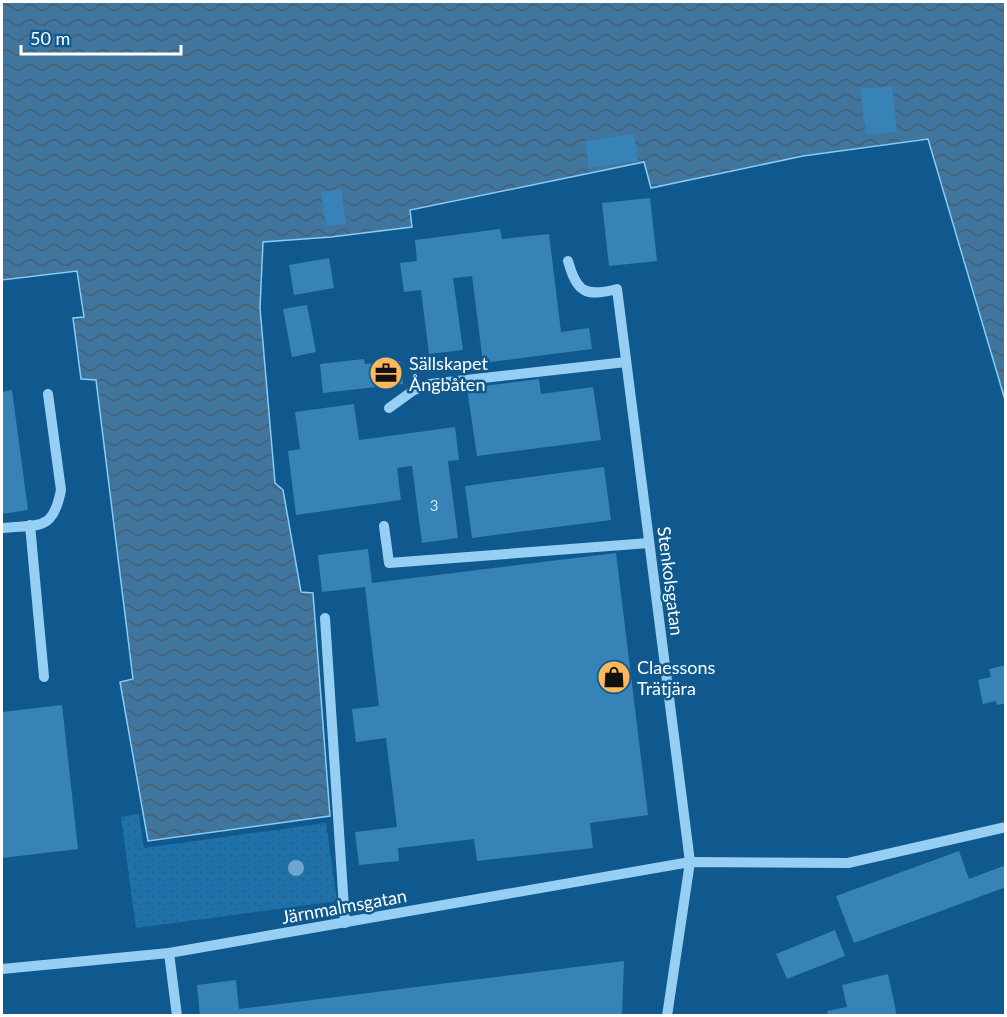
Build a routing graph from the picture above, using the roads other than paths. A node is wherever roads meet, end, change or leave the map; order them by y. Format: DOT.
graph roads {
  1 [pos="568,261"];
  2 [pos="626,362"];
  3 [pos="48,394"];
  4 [pos="389,408"];
  5 [pos="30,525"];
  6 [pos="384,526"];
  7 [pos="2,528"];
  8 [pos="650,543"];
  9 [pos="325,618"];
  10 [pos="44,677"];
  11 [pos="1005,827"];
  12 [pos="690,862"];
  13 [pos="345,923"];
  14 [pos="169,953"];
  15 [pos="2,969"];
  16 [pos="177,1016"];
  17 [pos="667,1016"];
  1 -- 2 [label="street, Stenkolsgatan"];
  2 -- 4 [label="street"];
  2 -- 8 [label="street, Stenkolsgatan"];
  3 -- 5 [label="street"];
  5 -- 7 [label="street"];
  5 -- 10 [label="street"];
  6 -- 8 [label="street"];
  8 -- 12 [label="street, Stenkolsgatan"];
  9 -- 13 [label="street"];
  11 -- 12 [label="street, Järnmalmsgatan"];
  12 -- 13 [label="street, Järnmalmsgatan"];
  12 -- 17 [label="street, Stenkolsgatan"];
  13 -- 14 [label="street, Järnmalmsgatan"];
  14 -- 15 [label="street, Järnmalmsgatan"];
  14 -- 16 [label="street"];
}
